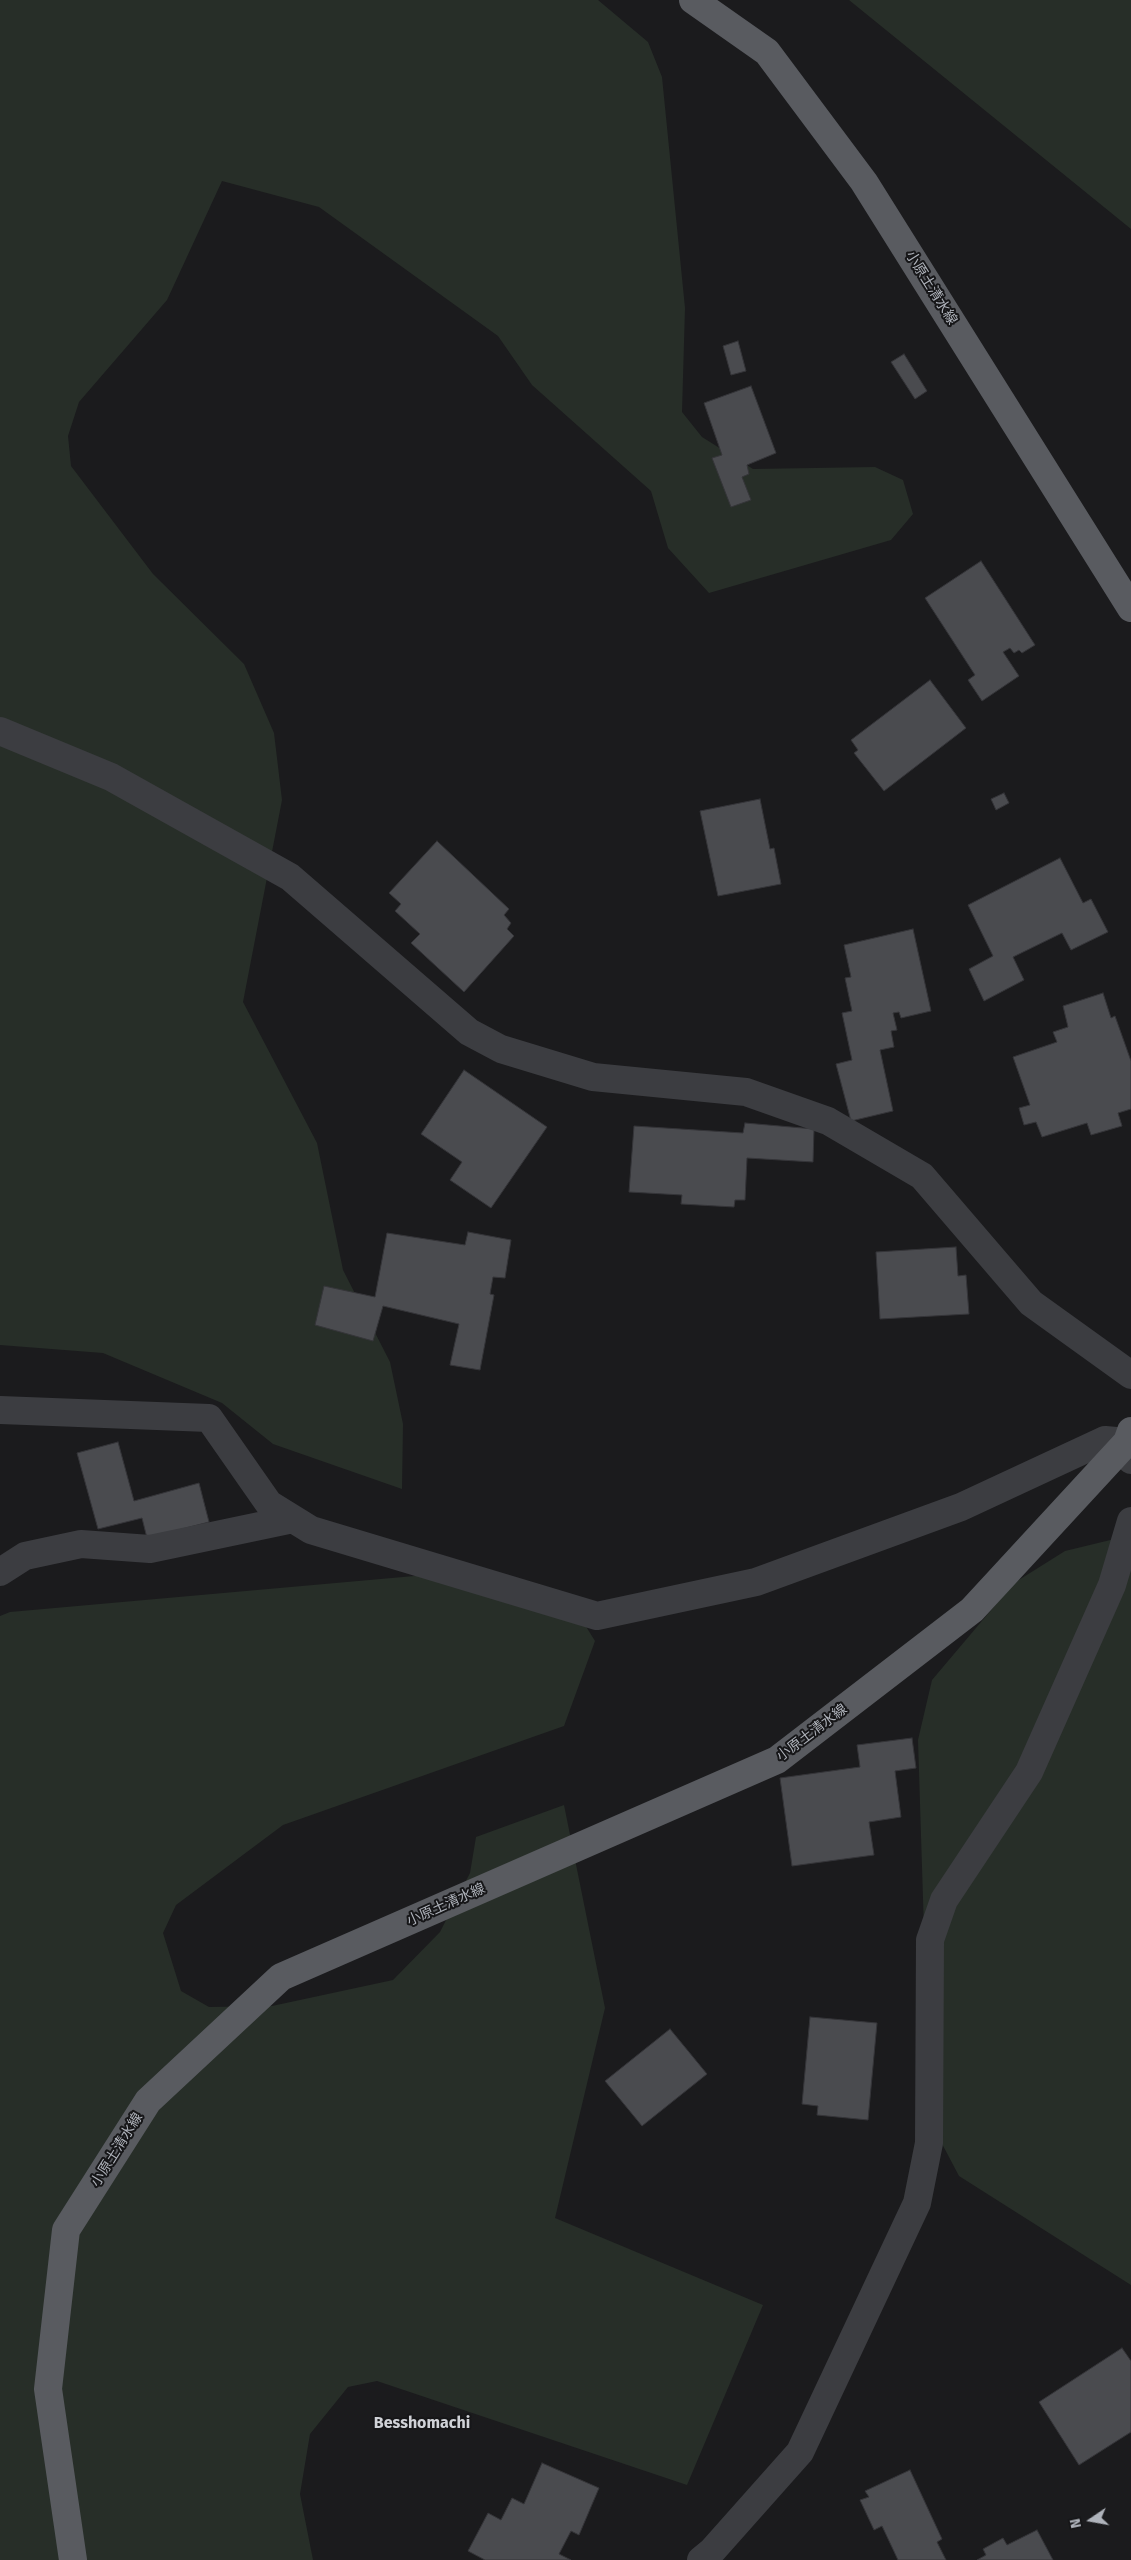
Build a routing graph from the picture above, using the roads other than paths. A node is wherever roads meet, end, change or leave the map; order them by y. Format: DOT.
graph roads {
  1 [pos="694,0"];
  2 [pos="1131,608"];
  3 [pos="0,732"];
  4 [pos="1131,1375"];
  5 [pos="0,1410"];
  6 [pos="1130,1444"];
  7 [pos="293,1518"];
  8 [pos="1131,1521"];
  9 [pos="0,1572"];
  10 [pos="73,2560"];
  11 [pos="701,2560"];
  1 -- 2 [label="main road, 小原土清水線"];
  3 -- 4 [label="street"];
  5 -- 7 [label="street"];
  6 -- 7 [label="street"];
  6 -- 10 [label="main road, 小原土清水線"];
  7 -- 9 [label="street"];
  8 -- 11 [label="street"];
}
